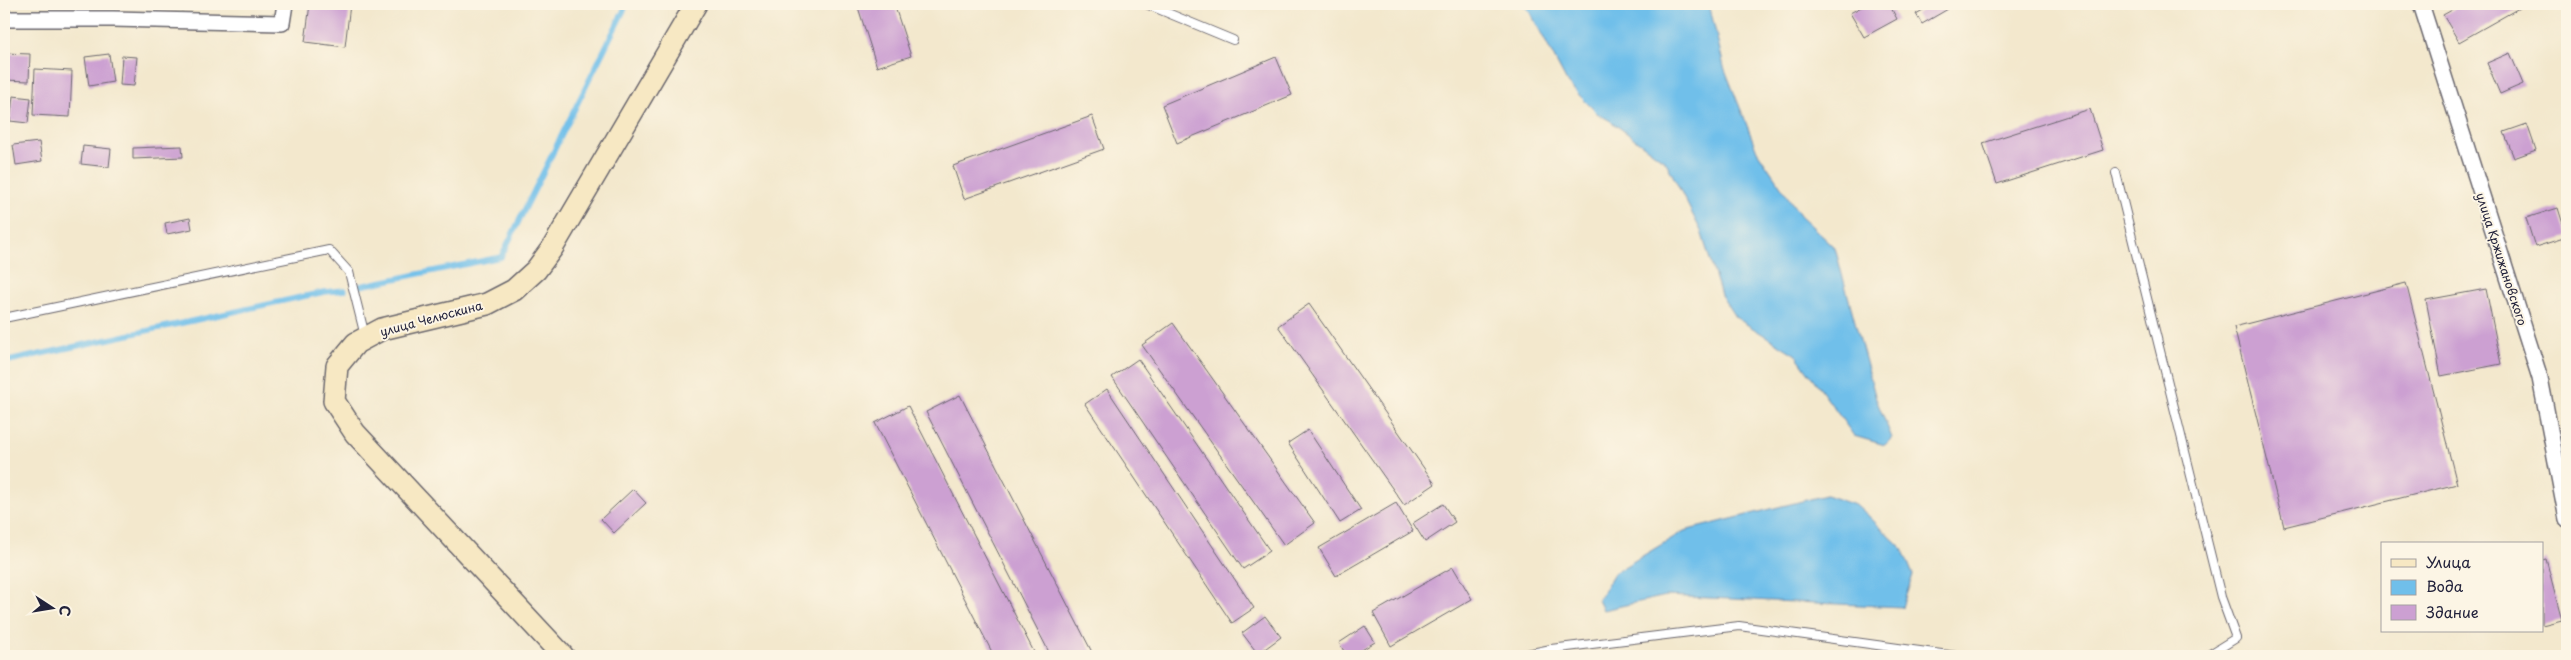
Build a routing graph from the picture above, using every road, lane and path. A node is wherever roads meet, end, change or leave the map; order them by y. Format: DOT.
graph roads {
  1 [pos="285,4"];
  2 [pos="696,4"];
  3 [pos="1146,4"];
  4 [pos="2421,4"];
  5 [pos="4,19"];
  6 [pos="1233,40"];
  7 [pos="2116,173"];
  8 [pos="4,318"];
  9 [pos="365,338"];
  10 [pos="2567,519"];
  11 [pos="563,656"];
  12 [pos="1517,656"];
  13 [pos="1956,656"];
  14 [pos="2207,656"];
  1 -- 5 [label="street"];
  2 -- 9 [label="street, улица Челюскина"];
  3 -- 6 [label="lane"];
  4 -- 10 [label="street, улица Кржижановского"];
  7 -- 14 [label="lane"];
  8 -- 9 [label="lane"];
  9 -- 11 [label="street, улица Челюскина"];
  12 -- 13 [label="lane"];
}
